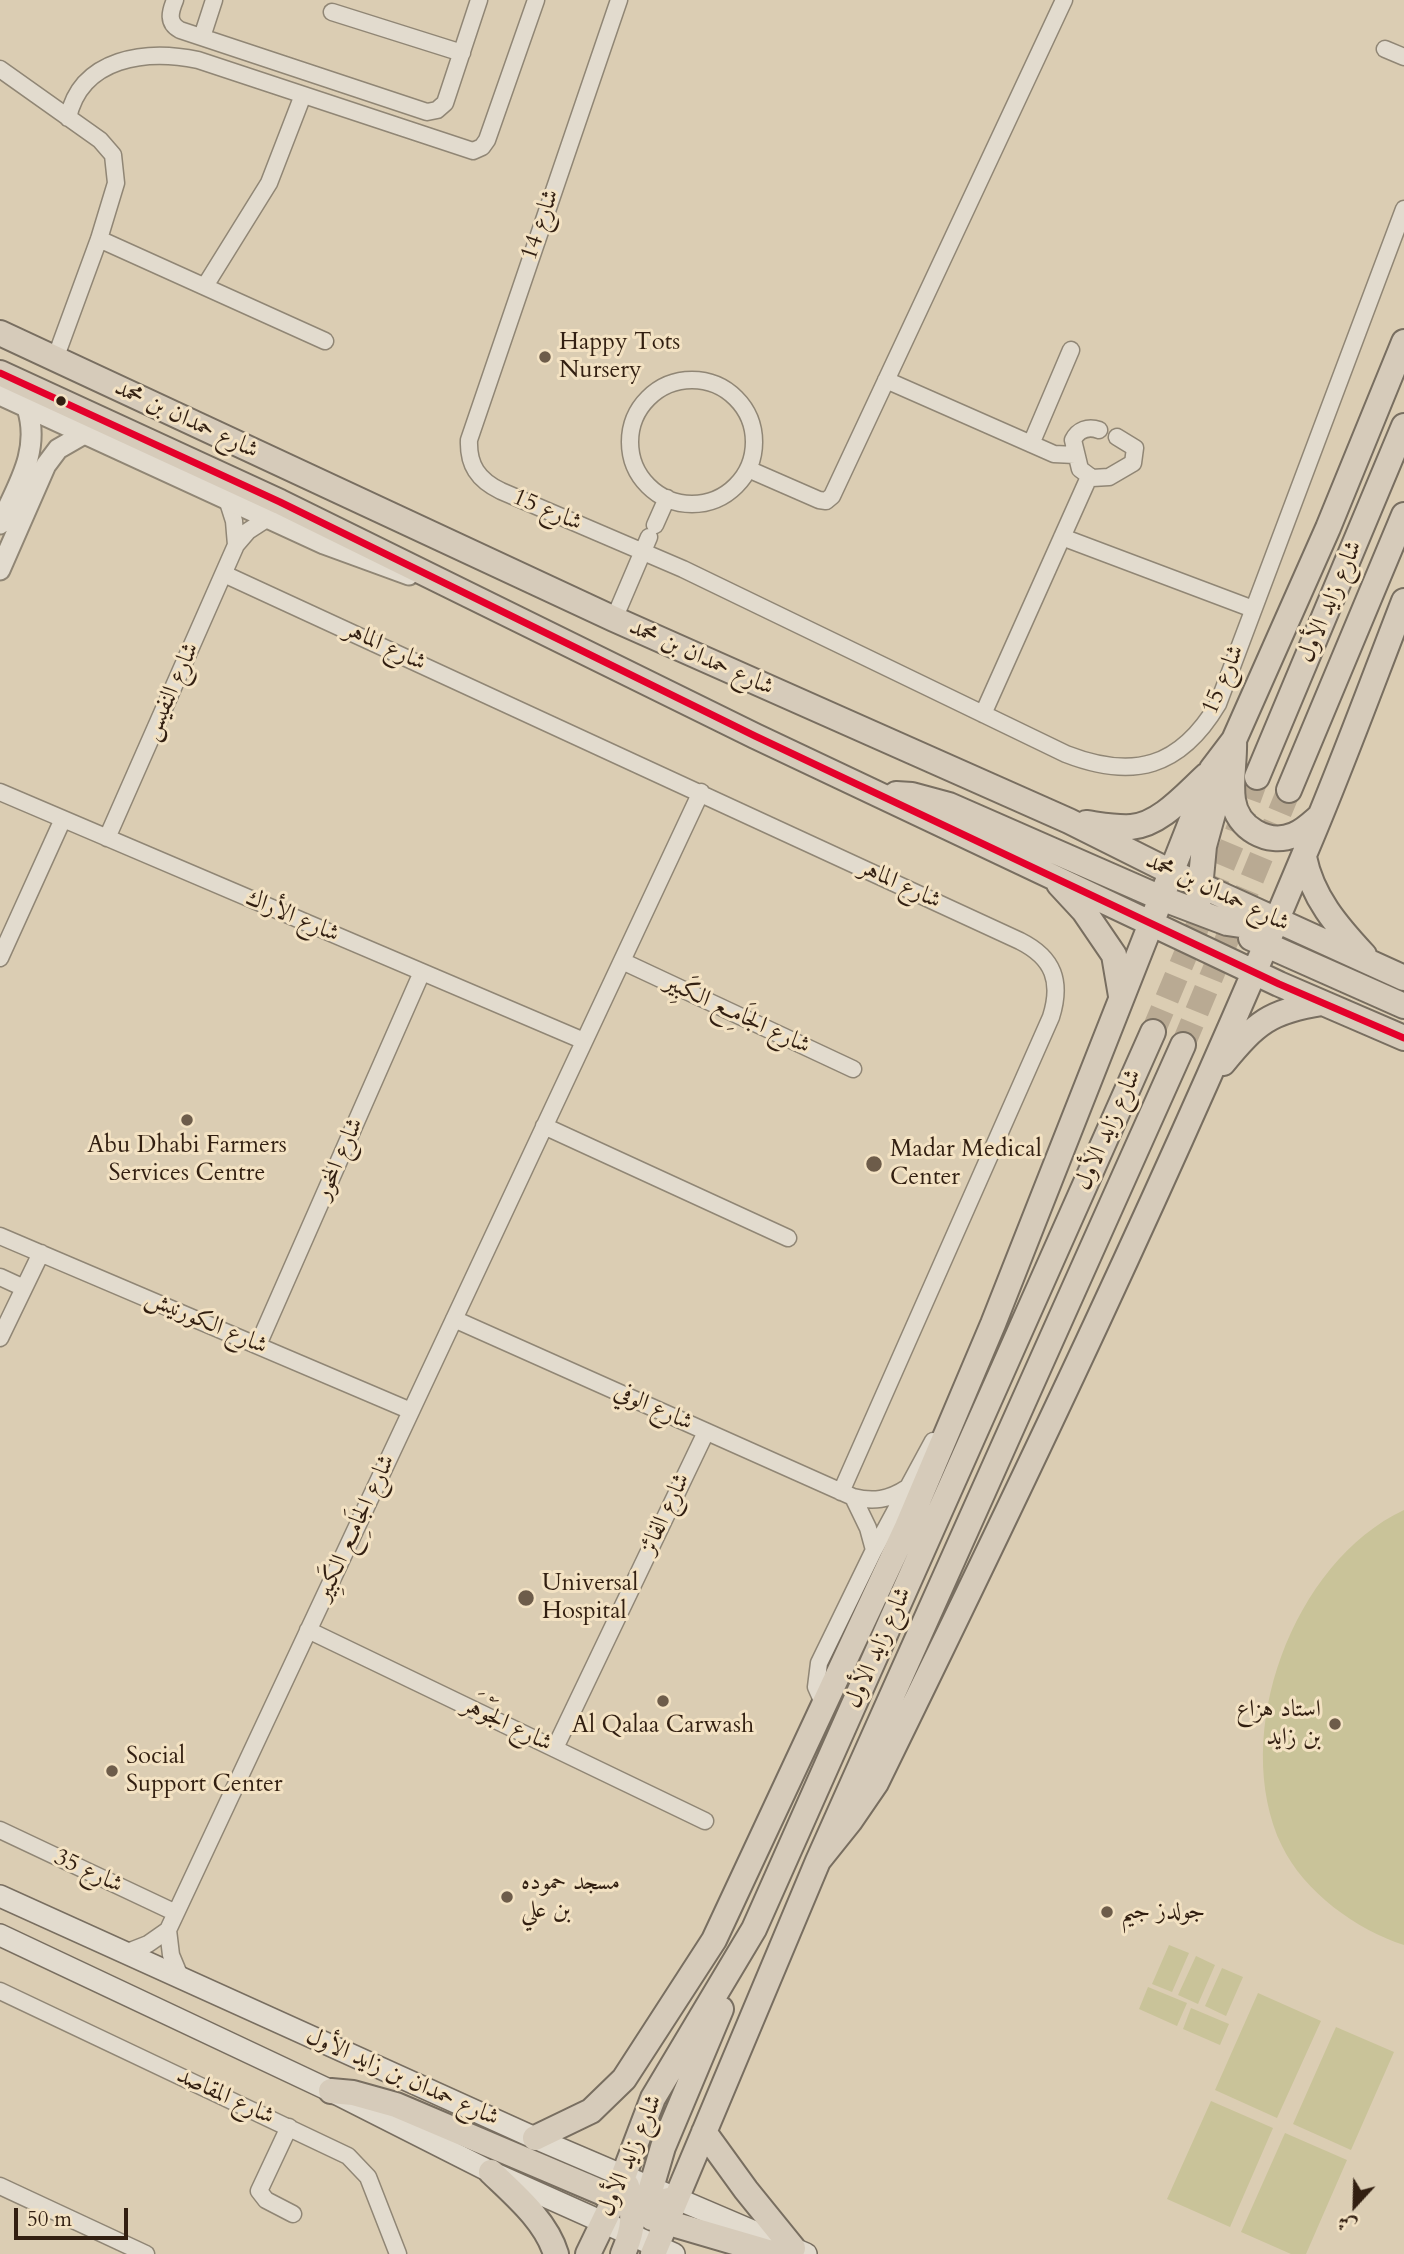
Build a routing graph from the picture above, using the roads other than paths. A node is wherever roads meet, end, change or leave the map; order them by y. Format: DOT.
graph roads {
  1 [pos="174,0"];
  2 [pos="214,0"];
  3 [pos="479,0"];
  4 [pos="536,0"];
  5 [pos="619,0"];
  6 [pos="1064,0"];
  7 [pos="332,12"];
  8 [pos="202,37"];
  9 [pos="1385,49"];
  10 [pos="462,53"];
  11 [pos="1404,57"];
  12 [pos="0,69"];
  13 [pos="303,95"];
  14 [pos="68,118"];
  15 [pos="1404,209"];
  16 [pos="99,239"];
  17 [pos="205,286"];
  18 [pos="0,334"];
  19 [pos="325,341"];
  20 [pos="1404,342"];
  21 [pos="1070,350"];
  22 [pos="55,359"];
  23 [pos="0,373"];
  24 [pos="886,380"];
  25 [pos="0,395"];
  26 [pos="27,408"];
  27 [pos="1404,426"];
  28 [pos="1099,430"];
  29 [pos="84,434"];
  30 [pos="1117,437"];
  31 [pos="1031,444"];
  32 [pos="468,452"];
  33 [pos="1075,456"];
  34 [pos="748,469"];
  35 [pos="1089,477"];
  36 [pos="667,498"];
  37 [pos="226,499"];
  38 [pos="1404,515"];
  39 [pos="268,518"];
  40 [pos="0,524"];
  41 [pos="1062,537"];
  42 [pos="649,538"];
  43 [pos="236,545"];
  44 [pos="0,570"];
  45 [pos="224,574"];
  46 [pos="461,591"];
  47 [pos="1404,601"];
  48 [pos="1253,610"];
  49 [pos="614,619"];
  50 [pos="983,714"];
  51 [pos="1234,740"];
  52 [pos="1212,769"];
  53 [pos="1257,777"];
  54 [pos="1289,790"];
  55 [pos="0,792"];
  56 [pos="701,792"];
  57 [pos="881,795"];
  58 [pos="1321,815"];
  59 [pos="62,819"];
  60 [pos="1069,821"];
  61 [pos="107,838"];
  62 [pos="1304,857"];
  63 [pos="1171,872"];
  64 [pos="1052,875"];
  65 [pos="1199,885"];
  66 [pos="1161,898"];
  67 [pos="1201,916"];
  68 [pos="1276,920"];
  69 [pos="1151,923"];
  70 [pos="1265,944"];
  71 [pos="0,958"];
  72 [pos="622,961"];
  73 [pos="1372,964"];
  74 [pos="422,972"];
  75 [pos="1254,972"];
  76 [pos="1404,978"];
  77 [pos="1121,998"];
  78 [pos="1324,1003"];
  79 [pos="1404,1006"];
  80 [pos="1153,1032"];
  81 [pos="1404,1038"];
  82 [pos="584,1041"];
  83 [pos="1183,1045"];
  84 [pos="853,1069"];
  85 [pos="1205,1086"];
  86 [pos="544,1126"];
  87 [pos="0,1236"];
  88 [pos="788,1238"];
  89 [pos="41,1253"];
  90 [pos="0,1277"];
  91 [pos="24,1288"];
  92 [pos="454,1319"];
  93 [pos="0,1338"];
  94 [pos="258,1345"];
  95 [pos="964,1391"];
  96 [pos="411,1411"];
  97 [pos="706,1432"];
  98 [pos="907,1488"];
  99 [pos="847,1494"];
  100 [pos="874,1550"];
  101 [pos="309,1630"];
  102 [pos="824,1705"];
  103 [pos="555,1748"];
  104 [pos="705,1821"];
  105 [pos="0,1830"];
  106 [pos="818,1861"];
  107 [pos="0,1896"];
  108 [pos="176,1913"];
  109 [pos="754,1928"];
  110 [pos="168,1930"];
  111 [pos="0,1935"];
  112 [pos="714,1940"];
  113 [pos="125,1953"];
  114 [pos="181,1979"];
  115 [pos="0,1991"];
  116 [pos="331,2091"];
  117 [pos="653,2098"];
  118 [pos="289,2127"];
  119 [pos="705,2133"];
  120 [pos="535,2138"];
  121 [pos="491,2172"];
  122 [pos="0,2186"];
  123 [pos="676,2198"];
  124 [pos="638,2211"];
  125 [pos="293,2214"];
  126 [pos="604,2222"];
  127 [pos="661,2251"];
  128 [pos="791,2252"];
  129 [pos="146,2254"];
  130 [pos="398,2254"];
  131 [pos="556,2254"];
  132 [pos="589,2254"];
  1 -- 8 [label="street"];
  2 -- 8 [label="street"];
  3 -- 10 [label="street"];
  4 -- 13 [label="street"];
  5 -- 32 [label="street, شارع 14"];
  6 -- 24 [label="street"];
  7 -- 10 [label="street"];
  8 -- 10 [label="street"];
  9 -- 11 [label="street"];
  12 -- 14 [label="street"];
  13 -- 14 [label="street"];
  13 -- 17 [label="street"];
  14 -- 16 [label="street"];
  15 -- 48 [label="street, شارع 15"];
  16 -- 17 [label="street"];
  16 -- 22 [label="street"];
  17 -- 19 [label="street"];
  18 -- 22 [label="main road, شارع حمدان بن محمد"];
  20 -- 51 [label="main road"];
  21 -- 31 [label="street"];
  22 -- 49 [label="main road, شارع حمدان بن محمد"];
  23 -- 46 [label="main road, شارع حمدان بن محمد"];
  24 -- 31 [label="street"];
  24 -- 34 [label="street"];
  25 -- 26 [label="street"];
  26 -- 29 [label="street"];
  26 -- 40 [label="street"];
  27 -- 53 [label="main road, شارع زايد الأول"];
  28 -- 33 [label="street"];
  29 -- 37 [label="street"];
  29 -- 44 [label="street"];
  30 -- 35 [label="street"];
  31 -- 33 [label="street"];
  32 -- 42 [label="street, شارع 15"];
  33 -- 35 [label="street"];
  34 -- 36 [label="street"];
  34 -- 36 [label="street"];
  35 -- 41 [label="street"];
  36 -- 42 [label="street"];
  37 -- 39 [label="street"];
  37 -- 43 [label="street"];
  38 -- 54 [label="main road, شارع زايد الأول"];
  39 -- 43 [label="street, شارع النفيس"];
  39 -- 46 [label="street"];
  41 -- 48 [label="street"];
  41 -- 50 [label="street"];
  42 -- 49 [label="street"];
  42 -- 50 [label="street, شارع 15"];
  43 -- 45 [label="street, شارع النفيس"];
  45 -- 56 [label="street, شارع الماهر"];
  45 -- 61 [label="street, شارع النفيس"];
  46 -- 57 [label="main road, شارع حمدان بن محمد"];
  47 -- 58 [label="main road"];
  48 -- 50 [label="street, شارع 15"];
  49 -- 60 [label="main road, شارع حمدان بن محمد"];
  51 -- 52 [label="main road"];
  51 -- 58 [label="main road"];
  51 -- 65 [label="main road"];
  52 -- 60 [label="main road"];
  52 -- 63 [label="main road"];
  55 -- 59 [label="street, شارع الأراك"];
  56 -- 72 [label="street, شارع الجَامِع الكَبِير"];
  56 -- 99 [label="street, شارع الماهر"];
  57 -- 64 [label="main road, شارع حمدان بن محمد"];
  57 -- 66 [label="main road"];
  58 -- 62 [label="main road"];
  59 -- 61 [label="street, شارع الأراك"];
  59 -- 71 [label="street"];
  60 -- 63 [label="main road, شارع حمدان بن محمد"];
  61 -- 74 [label="street, شارع الأراك"];
  62 -- 68 [label="main road"];
  62 -- 73 [label="main road"];
  63 -- 65 [label="main road, شارع حمدان بن محمد"];
  63 -- 66 [label="main road"];
  64 -- 69 [label="main road, شارع حمدان بن محمد"];
  64 -- 77 [label="main road"];
  65 -- 67 [label="main road"];
  65 -- 68 [label="main road, شارع حمدان بن محمد"];
  66 -- 67 [label="main road"];
  66 -- 69 [label="main road"];
  67 -- 68 [label="main road"];
  67 -- 69 [label="main road"];
  67 -- 70 [label="main road"];
  67 -- 75 [label="main road"];
  68 -- 70 [label="main road"];
  68 -- 73 [label="main road, شارع حمدان بن محمد"];
  69 -- 75 [label="main road, شارع حمدان بن محمد"];
  69 -- 77 [label="main road"];
  70 -- 75 [label="main road"];
  70 -- 79 [label="main road"];
  72 -- 82 [label="street, شارع الجَامِع الكَبِير"];
  72 -- 84 [label="street, شارع الجَامِع الكَبِير"];
  73 -- 76 [label="main road, شارع حمدان بن محمد"];
  74 -- 82 [label="street, شارع الأراك"];
  74 -- 94 [label="street, شارع المخور"];
  75 -- 78 [label="main road, شارع حمدان بن محمد"];
  75 -- 85 [label="main road"];
  77 -- 95 [label="main road"];
  78 -- 81 [label="main road, شارع حمدان بن محمد"];
  78 -- 85 [label="main road"];
  80 -- 109 [label="main road, شارع زايد الأول"];
  82 -- 86 [label="street, شارع الجَامِع الكَبِير"];
  83 -- 106 [label="main road, شارع زايد الأول"];
  85 -- 106 [label="main road"];
  86 -- 88 [label="street"];
  86 -- 92 [label="street, شارع الجَامِع الكَبِير"];
  87 -- 89 [label="street, شارع الكورنيش"];
  89 -- 91 [label="street"];
  89 -- 94 [label="street, شارع الكورنيش"];
  90 -- 91 [label="street"];
  91 -- 93 [label="street"];
  92 -- 96 [label="street, شارع الجَامِع الكَبِير"];
  92 -- 97 [label="street, شارع الوفي"];
  94 -- 96 [label="street, شارع الكورنيش"];
  95 -- 98 [label="street"];
  95 -- 102 [label="main road"];
  96 -- 101 [label="street, شارع الجَامِع الكَبِير"];
  97 -- 99 [label="street, شارع الوفي"];
  97 -- 103 [label="street, شارع الفائز"];
  98 -- 99 [label="street, شارع الوفي"];
  98 -- 100 [label="street"];
  99 -- 100 [label="street"];
  100 -- 102 [label="street"];
  101 -- 103 [label="street, شارع الجَوْهَر"];
  101 -- 108 [label="street, شارع الجَامِع الكَبِير"];
  102 -- 112 [label="main road"];
  103 -- 104 [label="street, شارع الجَوْهَر"];
  105 -- 108 [label="street, شارع 35"];
  106 -- 119 [label="main road, شارع زايد الأول"];
  107 -- 113 [label="main road, شارع حمدان بن زايد الأول"];
  108 -- 110 [label="street, شارع الجَامِع الكَبِير"];
  109 -- 117 [label="main road, شارع زايد الأول"];
  109 -- 124 [label="main road"];
  110 -- 113 [label="street"];
  110 -- 114 [label="street"];
  111 -- 116 [label="main road, شارع حمدان بن زايد الأول"];
  112 -- 117 [label="main road"];
  112 -- 120 [label="main road"];
  113 -- 114 [label="main road, شارع حمدان بن زايد الأول"];
  114 -- 120 [label="main road, شارع حمدان بن زايد الأول"];
  115 -- 118 [label="street, شارع المقاصد"];
  116 -- 121 [label="main road, شارع حمدان بن زايد الأول"];
  116 -- 124 [label="main road"];
  117 -- 124 [label="main road, شارع زايد الأول"];
  118 -- 125 [label="street"];
  118 -- 130 [label="street, شارع المقاصد"];
  119 -- 123 [label="main road, شارع زايد الأول"];
  119 -- 128 [label="main road"];
  120 -- 124 [label="main road, شارع حمدان بن زايد الأول"];
  121 -- 126 [label="main road, شارع حمدان بن زايد الأول"];
  121 -- 131 [label="main road"];
  122 -- 129 [label="street"];
  123 -- 124 [label="main road, شارع زايد الأول"];
  123 -- 128 [label="main road"];
  124 -- 126 [label="main road, شارع زايد الأول"];
  124 -- 127 [label="main road, شارع زايد الأول"];
  124 -- 128 [label="main road"];
  126 -- 132 [label="main road, شارع زايد الأول"];
}
